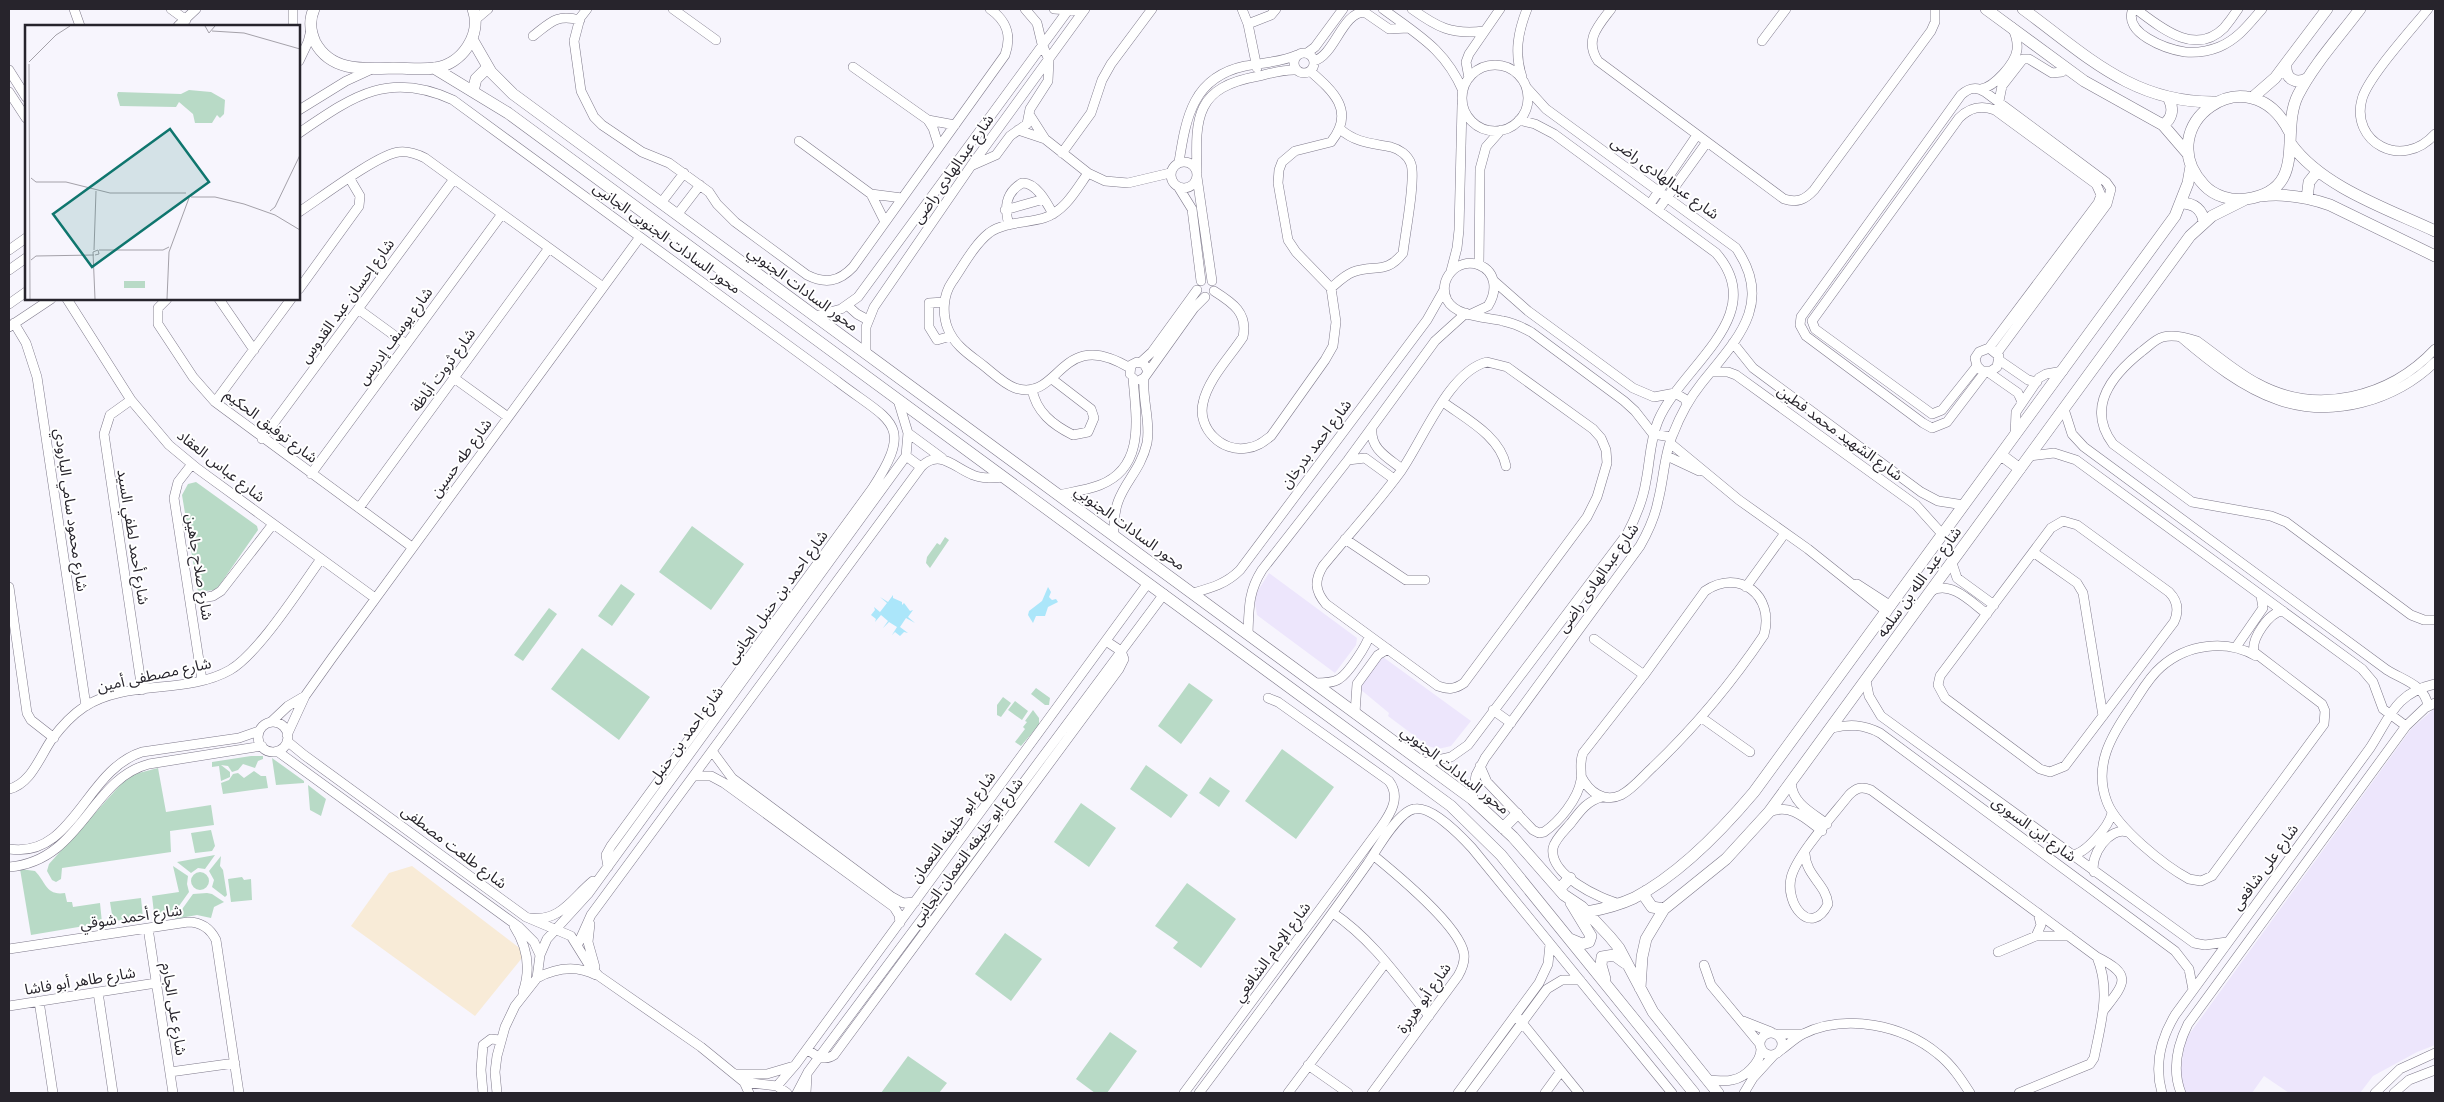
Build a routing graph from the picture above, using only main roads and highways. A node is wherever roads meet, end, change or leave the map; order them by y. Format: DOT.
graph roads {
  1 [pos="314,9"];
  2 [pos="1986,9"];
  3 [pos="2023,9"];
  4 [pos="2327,9"];
  5 [pos="2360,9"];
  6 [pos="474,12"];
  7 [pos="472,39"];
  8 [pos="2286,65"];
  9 [pos="488,67"];
  10 [pos="434,68"];
  11 [pos="2308,78"];
  12 [pos="473,91"];
  13 [pos="2252,98"];
  14 [pos="2169,99"];
  15 [pos="2216,102"];
  16 [pos="2162,125"];
  17 [pos="2289,131"];
  18 [pos="2291,144"];
  19 [pos="2188,154"];
  20 [pos="2191,166"];
  21 [pos="2317,172"];
  22 [pos="2257,197"];
  23 [pos="2307,198"];
  24 [pos="2244,200"];
  25 [pos="2181,203"];
  26 [pos="2204,223"];
  27 [pos="2435,231"];
  28 [pos="2434,256"];
  29 [pos="2001,455"];
  30 [pos="2020,469"];
  31 [pos="1517,814"];
  32 [pos="1504,828"];
  33 [pos="1570,878"];
  34 [pos="1558,889"];
  35 [pos="1646,890"];
  36 [pos="1571,901"];
  37 [pos="1664,909"];
  38 [pos="1587,912"];
  39 [pos="1570,940"];
  40 [pos="1626,964"];
  41 [pos="1608,986"];
  42 [pos="1640,990"];
  43 [pos="1694,1093"];
  44 [pos="1718,1093"];
  1 -- 10 [label="main road"];
  2 -- 16 [label="main road"];
  3 -- 14 [label="main road"];
  4 -- 8 [label="main road"];
  5 -- 11 [label="main road"];
  6 -- 7 [label="main road"];
  7 -- 9 [label="main road, محور السادات الجنوبي"];
  7 -- 10 [label="main road"];
  8 -- 11 [label="main road"];
  8 -- 13 [label="main road"];
  9 -- 12 [label="main road"];
  9 -- 32 [label="main road, محور السادات الجنوبي"];
  10 -- 12 [label="main road, محور السادات الجنوبي"];
  11 -- 17 [label="main road"];
  12 -- 39 [label="main road, محور السادات الجنوبي"];
  13 -- 15 [label="main road"];
  13 -- 17 [label="main road"];
  14 -- 15 [label="main road"];
  14 -- 16 [label="main road"];
  15 -- 19 [label="main road"];
  16 -- 19 [label="main road"];
  17 -- 18 [label="main road"];
  18 -- 21 [label="main road"];
  18 -- 22 [label="main road"];
  19 -- 20 [label="main road"];
  20 -- 24 [label="main road"];
  20 -- 25 [label="main road, شارع عبد الله بن سلمه"];
  21 -- 23 [label="main road"];
  21 -- 27 [label="main road"];
  22 -- 23 [label="main road"];
  22 -- 24 [label="main road"];
  23 -- 28 [label="main road"];
  24 -- 26 [label="main road, شارع عبد الله بن سلمه"];
  25 -- 26 [label="main road"];
  25 -- 29 [label="main road, شارع عبد الله بن سلمه"];
  26 -- 30 [label="main road, شارع عبد الله بن سلمه"];
  29 -- 30 [label="main road"];
  29 -- 35 [label="main road, شارع عبد الله بن سلمه"];
  30 -- 37 [label="main road, شارع عبد الله بن سلمه"];
  31 -- 32 [label="main road"];
  32 -- 34 [label="main road, محور السادات الجنوبي"];
  33 -- 34 [label="main road"];
  34 -- 36 [label="main road, محور السادات الجنوبي"];
  35 -- 37 [label="main road"];
  35 -- 38 [label="main road, شارع عبد الله بن سلمه"];
  36 -- 38 [label="main road, محور السادات الجنوبي"];
  36 -- 39 [label="main road"];
  37 -- 42 [label="main road, شارع عبد الله بن سلمه"];
  38 -- 40 [label="main road, محور السادات الجنوبي"];
  39 -- 41 [label="main road, محور السادات الجنوبي"];
  40 -- 41 [label="main road"];
  40 -- 42 [label="main road, محور السادات الجنوبي"];
  41 -- 43 [label="main road, محور السادات الجنوبي"];
  42 -- 44 [label="main road, محور السادات الجنوبي"];
}
